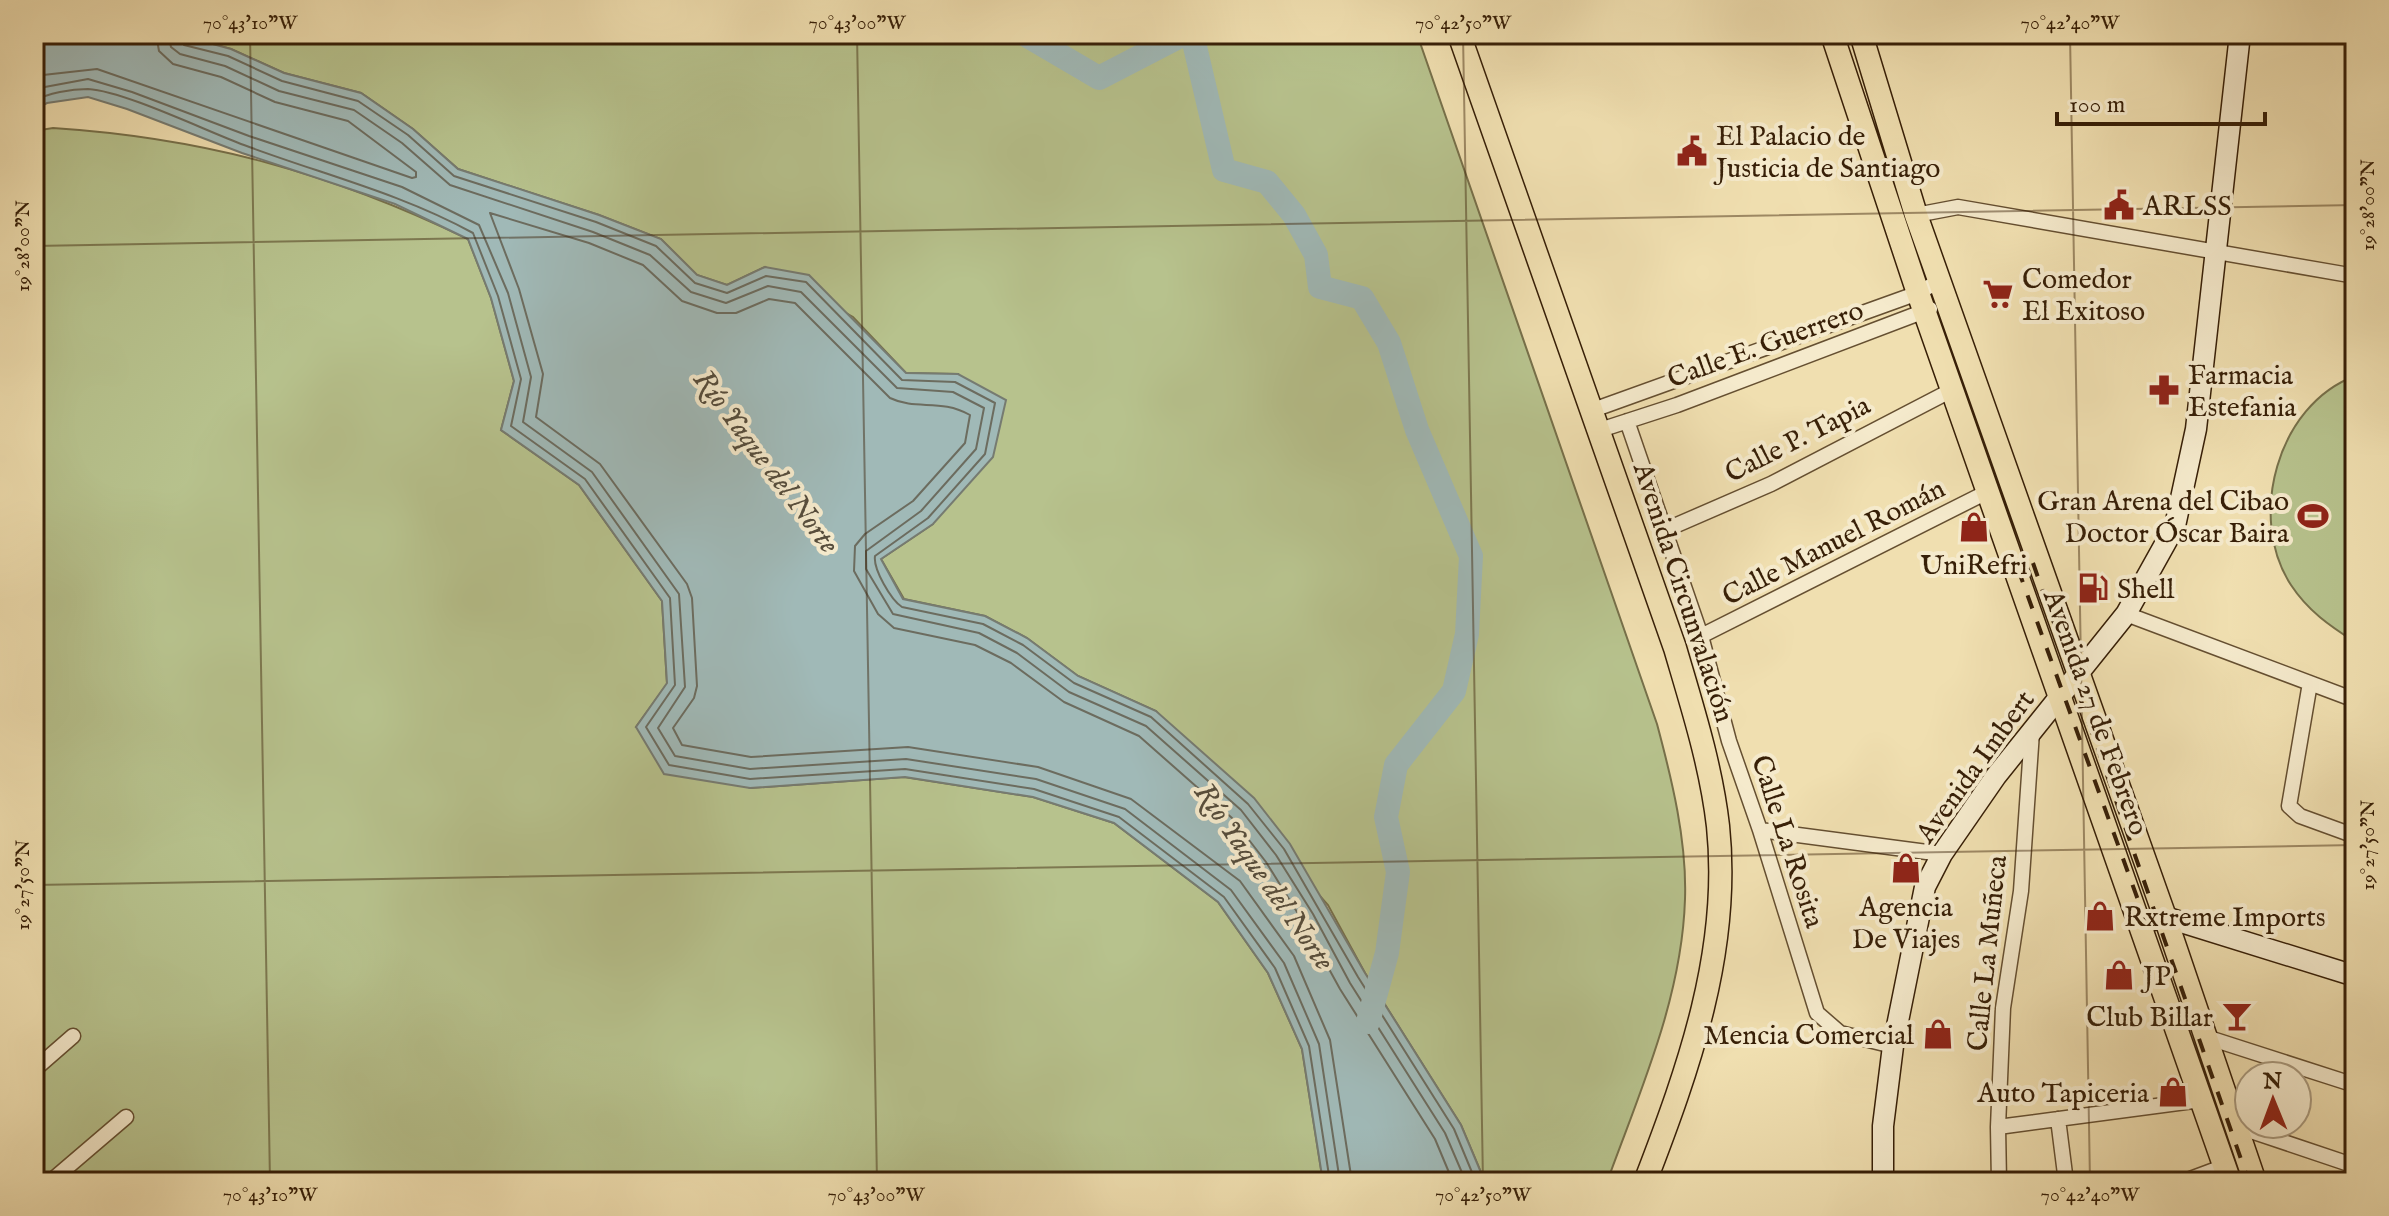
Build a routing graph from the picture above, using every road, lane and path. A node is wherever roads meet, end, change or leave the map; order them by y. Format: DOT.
graph roads {
  1 [pos="1459,34"];
  2 [pos="1832,34"];
  3 [pos="1861,34"];
  4 [pos="2240,34"];
  5 [pos="1916,215"];
  6 [pos="2217,249"];
  7 [pos="2355,276"];
  8 [pos="1943,291"];
  9 [pos="1921,302"];
  10 [pos="1952,390"];
  11 [pos="1596,420"];
  12 [pos="1627,421"];
  13 [pos="1987,492"];
  14 [pos="1665,530"];
  15 [pos="2126,614"];
  16 [pos="1701,636"];
  17 [pos="2078,674"];
  18 [pos="2310,683"];
  19 [pos="2058,697"];
  20 [pos="2355,700"];
  21 [pos="2032,730"];
  22 [pos="1760,830"];
  23 [pos="2355,836"];
  24 [pos="1942,854"];
  25 [pos="2165,917"];
  26 [pos="2141,923"];
  27 [pos="2355,976"];
  28 [pos="73,1036"];
  29 [pos="2206,1037"];
  30 [pos="1893,1046"];
  31 [pos="34,1070"];
  32 [pos="2355,1085"];
  33 [pos="2201,1100"];
  34 [pos="126,1117"];
  35 [pos="2233,1117"];
  36 [pos="2058,1119"];
  37 [pos="1998,1127"];
  38 [pos="2241,1140"];
  39 [pos="2278,1140"];
  40 [pos="2355,1166"];
  41 [pos="2228,1174"];
  42 [pos="50,1182"];
  43 [pos="1645,1182"];
  44 [pos="1883,1182"];
  45 [pos="1999,1182"];
  46 [pos="2066,1182"];
  47 [pos="2182,1182"];
  48 [pos="2255,1182"];
  1 -- 11 [label="main road, Avenida Circunvalación"];
  2 -- 9 [label="main road, Avenida 27 de Febrero"];
  3 -- 5 [label="main road, Avenida 27 de Febrero"];
  4 -- 6 [label="main road, Avenida Imbert"];
  5 -- 6 [label="street"];
  5 -- 8 [label="main road, Avenida 27 de Febrero"];
  6 -- 7 [label="street"];
  6 -- 15 [label="main road, Avenida Imbert"];
  8 -- 9 [label="street, Calle E. Guerrero"];
  8 -- 9 [label="street, Calle E. Guerrero"];
  8 -- 17 [label="main road, Avenida 27 de Febrero"];
  9 -- 10 [label="main road, Avenida 27 de Febrero"];
  9 -- 11 [label="street, Calle E. Guerrero"];
  9 -- 12 [label="street, Calle E. Guerrero"];
  10 -- 13 [label="main road, Avenida 27 de Febrero"];
  10 -- 14 [label="street, Calle P. Tapia"];
  11 -- 12 [label="street, Calle E. Guerrero"];
  11 -- 43 [label="main road, Avenida Circunvalación"];
  12 -- 14 [label="street, Calle La Rosita"];
  13 -- 16 [label="street, Calle Manuel Román"];
  13 -- 19 [label="main road, Avenida 27 de Febrero"];
  14 -- 16 [label="street, Calle La Rosita"];
  15 -- 17 [label="main road, Avenida Imbert"];
  15 -- 18 [label="street"];
  16 -- 22 [label="street, Calle La Rosita"];
  17 -- 19 [label="main road, Avenida Imbert"];
  17 -- 25 [label="main road, Avenida 27 de Febrero"];
  18 -- 20 [label="street"];
  18 -- 23 [label="street"];
  19 -- 21 [label="main road, Avenida Imbert"];
  19 -- 26 [label="main road, Avenida 27 de Febrero"];
  21 -- 24 [label="main road, Avenida Imbert"];
  21 -- 37 [label="street, Calle La Muñeca"];
  22 -- 24 [label="street"];
  22 -- 30 [label="street, Calle La Rosita"];
  24 -- 30 [label="main road, Avenida Imbert"];
  25 -- 26 [label="main road"];
  25 -- 27 [label="main road"];
  25 -- 29 [label="main road, Avenida 27 de Febrero"];
  26 -- 33 [label="main road, Avenida 27 de Febrero"];
  28 -- 31 [label="street"];
  29 -- 32 [label="street"];
  29 -- 35 [label="main road, Avenida 27 de Febrero"];
  30 -- 44 [label="main road, Avenida Imbert"];
  33 -- 36 [label="street"];
  33 -- 41 [label="main road, Avenida 27 de Febrero"];
  34 -- 42 [label="street"];
  36 -- 37 [label="street"];
  36 -- 46 [label="street"];
  37 -- 45 [label="street, Calle La Muñeca"];
  38 -- 48 [label="main road, Avenida 27 de Febrero"];
  39 -- 40 [label="street"];
  41 -- 47 [label="street"];
}
